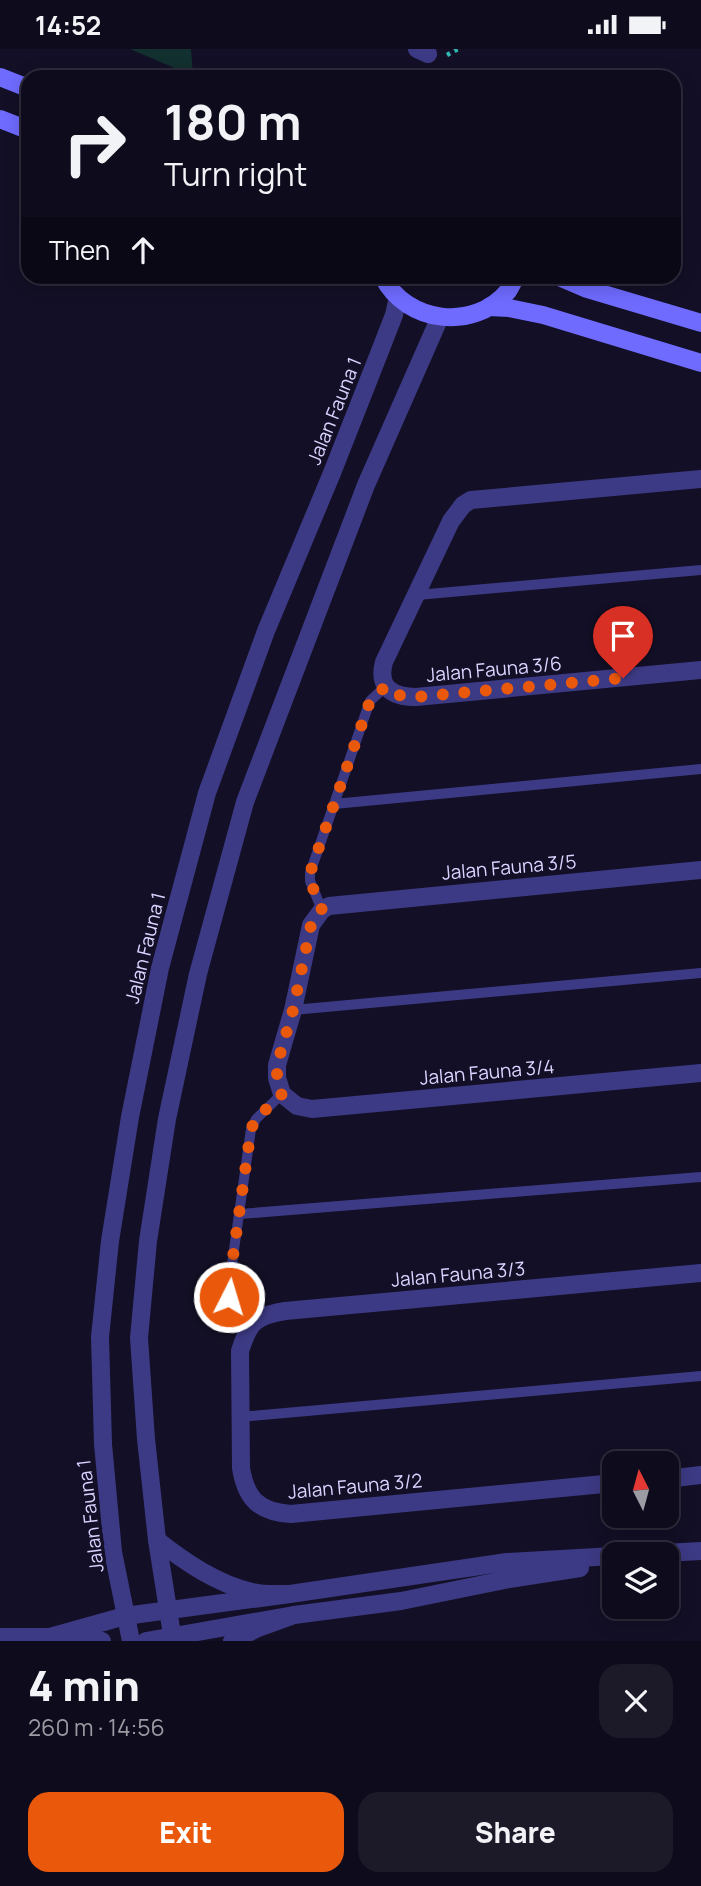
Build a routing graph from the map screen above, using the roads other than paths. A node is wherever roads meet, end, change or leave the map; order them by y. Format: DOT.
graph roads {
  1 [pos="0,76"];
  2 [pos="21,85"];
  3 [pos="0,119"];
  4 [pos="21,127"];
  5 [pos="388,284"];
  6 [pos="512,284"];
  7 [pos="575,284"];
  8 [pos="398,297"];
  9 [pos="489,307"];
  10 [pos="440,317"];
  11 [pos="701,323"];
  12 [pos="701,363"];
  13 [pos="701,479"];
  14 [pos="701,570"];
  15 [pos="417,595"];
  16 [pos="701,670"];
  17 [pos="386,686"];
  18 [pos="701,769"];
  19 [pos="334,804"];
  20 [pos="701,870"];
  21 [pos="322,910"];
  22 [pos="701,973"];
  23 [pos="293,1010"];
  24 [pos="701,1073"];
  25 [pos="282,1094"];
  26 [pos="701,1177"];
  27 [pos="240,1214"];
  28 [pos="701,1273"];
  29 [pos="248,1327"];
  30 [pos="701,1377"];
  31 [pos="240,1417"];
  32 [pos="701,1475"];
  33 [pos="679,1478"];
  34 [pos="602,1484"];
  35 [pos="157,1540"];
  36 [pos="602,1557"];
  37 [pos="602,1565"];
  38 [pos="290,1594"];
  39 [pos="168,1611"];
  40 [pos="294,1615"];
  41 [pos="125,1616"];
  42 [pos="0,1637"];
  43 [pos="50,1637"];
  44 [pos="173,1639"];
  45 [pos="102,1641"];
  46 [pos="131,1641"];
  47 [pos="146,1641"];
  48 [pos="232,1641"];
  1 -- 2 [label="main road"];
  3 -- 4 [label="main road"];
  5 -- 8 [label="main road"];
  6 -- 9 [label="main road"];
  7 -- 11 [label="main road"];
  8 -- 10 [label="main road"];
  8 -- 41 [label="street, Jalan Fauna 1"];
  9 -- 10 [label="main road"];
  9 -- 12 [label="main road"];
  10 -- 35 [label="street"];
  13 -- 15 [label="street"];
  14 -- 15 [label="lane"];
  15 -- 17 [label="street"];
  16 -- 17 [label="street, Jalan Fauna 3/6"];
  17 -- 19 [label="lane"];
  18 -- 19 [label="lane"];
  19 -- 21 [label="lane"];
  20 -- 21 [label="street, Jalan Fauna 3/5"];
  21 -- 23 [label="street"];
  22 -- 23 [label="lane"];
  23 -- 25 [label="street"];
  24 -- 25 [label="street, Jalan Fauna 3/4"];
  25 -- 27 [label="lane"];
  26 -- 27 [label="lane"];
  27 -- 29 [label="lane"];
  28 -- 29 [label="street, Jalan Fauna 3/3"];
  29 -- 31 [label="street, Jalan Fauna 3/2"];
  30 -- 31 [label="lane"];
  31 -- 34 [label="street, Jalan Fauna 3/2"];
  32 -- 33 [label="street"];
  35 -- 38 [label="street"];
  35 -- 39 [label="street"];
  36 -- 38 [label="street"];
  37 -- 40 [label="street"];
  38 -- 39 [label="street"];
  39 -- 41 [label="street"];
  39 -- 44 [label="street"];
  40 -- 44 [label="street"];
  40 -- 48 [label="street"];
  41 -- 43 [label="street"];
  41 -- 46 [label="street, Jalan Fauna 1"];
  42 -- 43 [label="street"];
  43 -- 45 [label="street"];
  44 -- 47 [label="street"];
}
